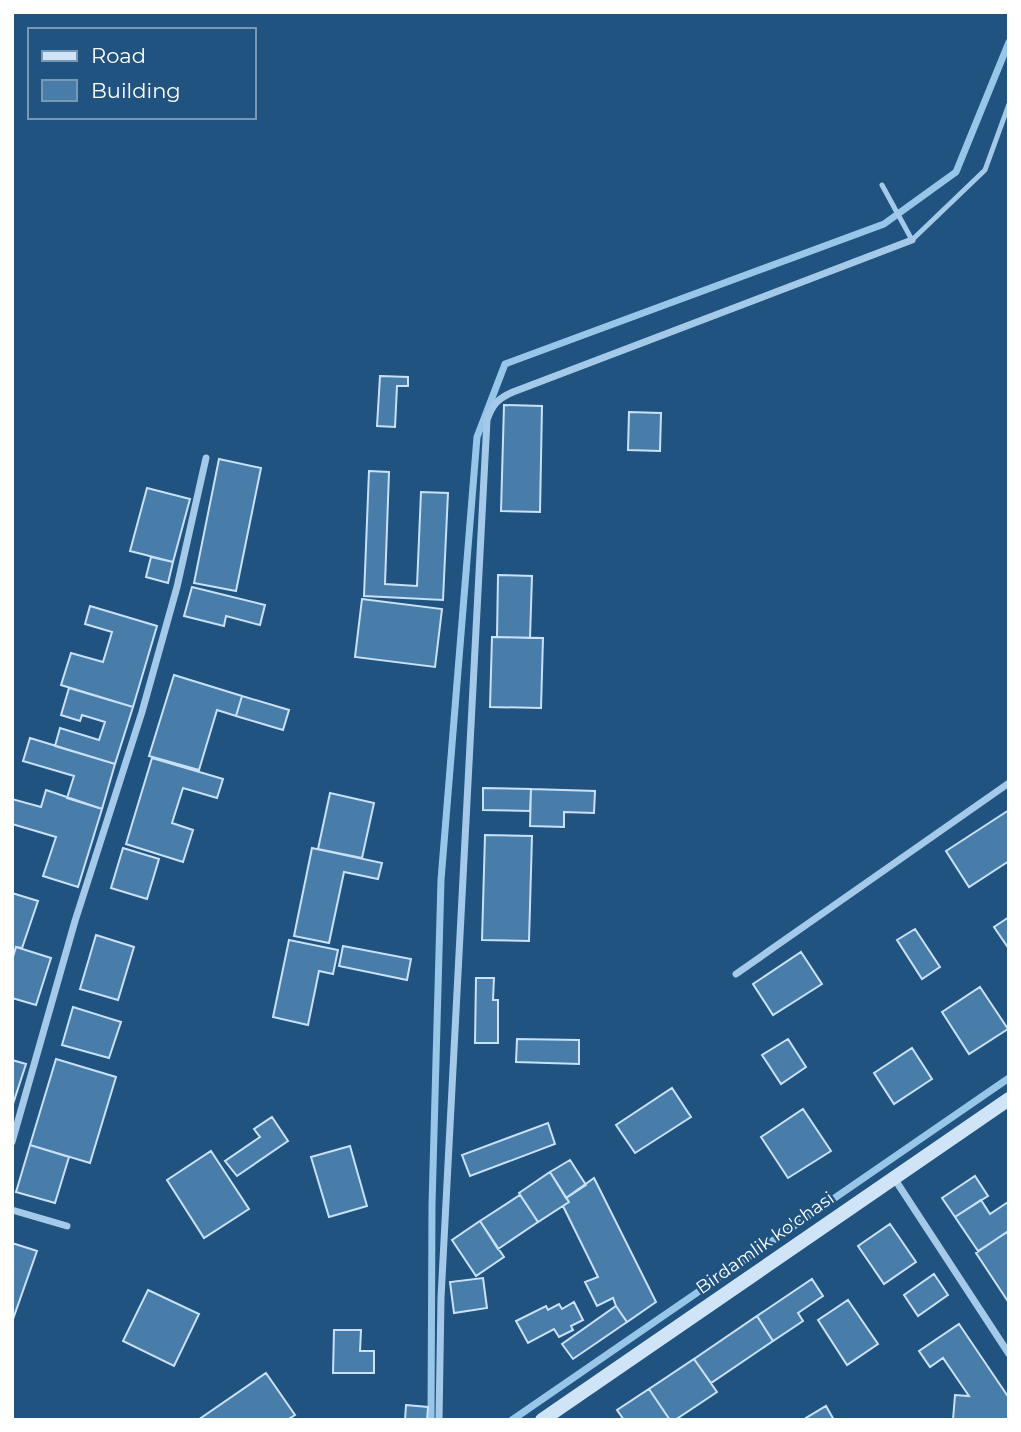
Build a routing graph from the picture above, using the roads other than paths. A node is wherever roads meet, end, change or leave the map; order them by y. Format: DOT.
graph roads {
  1 [pos="1009,104"];
  2 [pos="882,185"];
  3 [pos="912,240"];
  4 [pos="206,458"];
  5 [pos="1009,783"];
  6 [pos="736,974"];
  7 [pos="1009,1098"];
  8 [pos="12,1142"];
  9 [pos="894,1178"];
  10 [pos="12,1210"];
  11 [pos="67,1226"];
  12 [pos="1009,1354"];
  13 [pos="439,1420"];
  14 [pos="542,1420"];
  1 -- 3 [label="lane"];
  2 -- 3 [label="lane"];
  3 -- 13 [label="street"];
  4 -- 8 [label="street"];
  5 -- 6 [label="street"];
  7 -- 9 [label="street, Birdamlik ko'chasi"];
  9 -- 12 [label="street"];
  9 -- 14 [label="street, Birdamlik ko'chasi"];
  10 -- 11 [label="street"];
}
